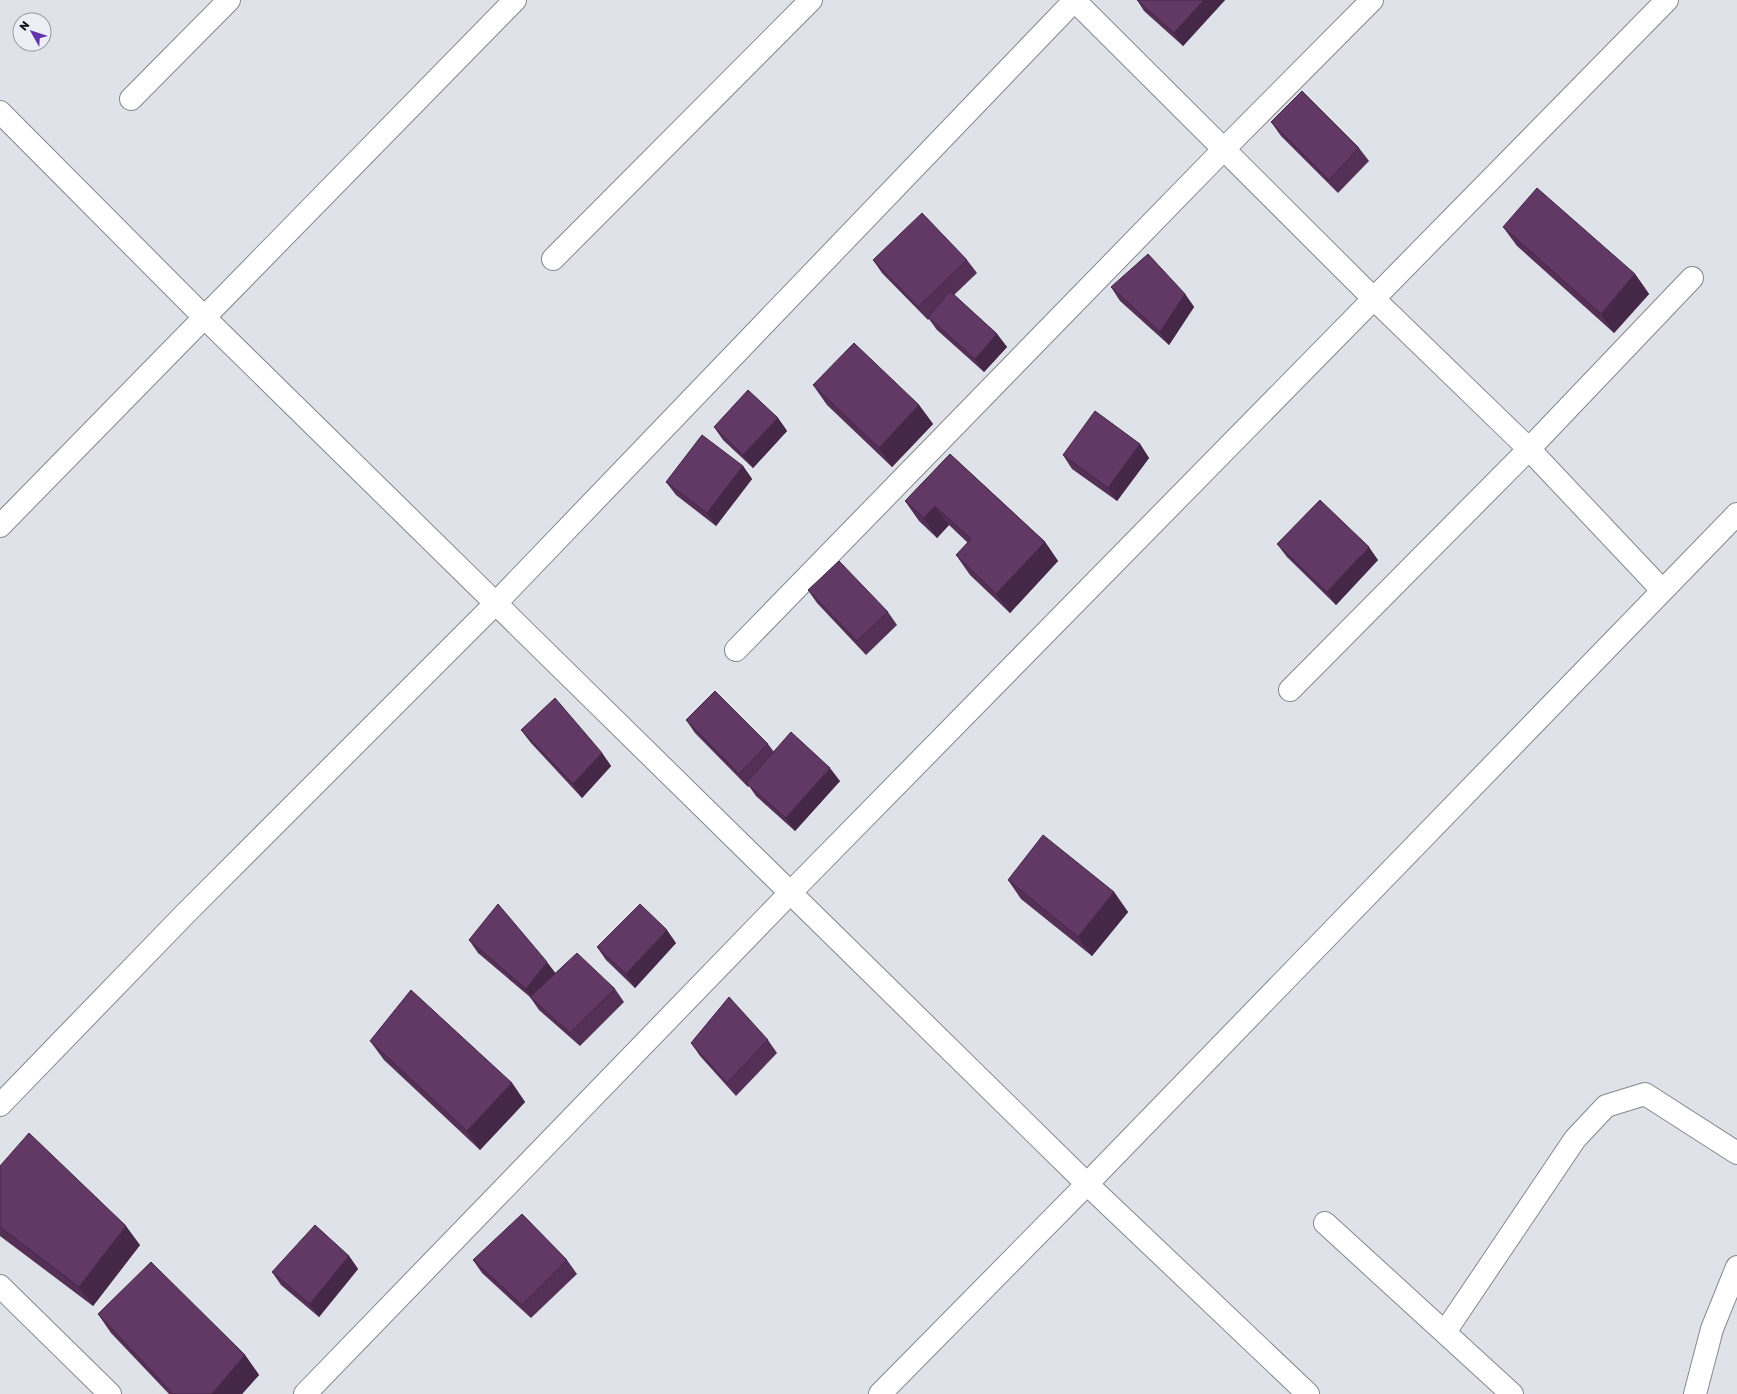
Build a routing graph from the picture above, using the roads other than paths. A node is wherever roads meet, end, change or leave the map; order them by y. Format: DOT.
graph roads {
  1 [pos="229,0"];
  2 [pos="516,0"];
  3 [pos="811,0"];
  4 [pos="1075,0"];
  5 [pos="1372,0"];
  6 [pos="1667,0"];
  7 [pos="131,99"];
  8 [pos="0,112"];
  9 [pos="1224,148"];
  10 [pos="553,259"];
  11 [pos="1692,278"];
  12 [pos="1373,298"];
  13 [pos="204,317"];
  14 [pos="1529,449"];
  15 [pos="1737,514"];
  16 [pos="0,526"];
  17 [pos="1662,590"];
  18 [pos="496,604"];
  19 [pos="736,650"];
  20 [pos="1290,690"];
  21 [pos="791,892"];
  22 [pos="0,1105"];
  23 [pos="1737,1153"];
  24 [pos="1087,1184"];
  25 [pos="1325,1223"];
  26 [pos="1737,1267"];
  27 [pos="0,1286"];
  28 [pos="1445,1332"];
  29 [pos="110,1394"];
  30 [pos="305,1394"];
  31 [pos="880,1394"];
  32 [pos="1308,1394"];
  33 [pos="1512,1394"];
  34 [pos="1695,1394"];
  1 -- 7 [label="street"];
  2 -- 13 [label="street"];
  3 -- 10 [label="street"];
  4 -- 9 [label="street"];
  4 -- 18 [label="street"];
  5 -- 9 [label="street"];
  6 -- 12 [label="street"];
  8 -- 13 [label="street"];
  9 -- 12 [label="street"];
  9 -- 19 [label="street"];
  11 -- 14 [label="street"];
  12 -- 14 [label="street"];
  12 -- 21 [label="street"];
  13 -- 16 [label="street"];
  13 -- 18 [label="street"];
  14 -- 17 [label="street"];
  14 -- 20 [label="street"];
  15 -- 17 [label="street"];
  17 -- 24 [label="street"];
  18 -- 21 [label="street"];
  18 -- 22 [label="street"];
  21 -- 24 [label="street"];
  21 -- 30 [label="street"];
  23 -- 28 [label="street"];
  24 -- 31 [label="street"];
  24 -- 32 [label="street"];
  25 -- 28 [label="street"];
  26 -- 34 [label="street"];
  27 -- 29 [label="street"];
  28 -- 33 [label="street"];
}
